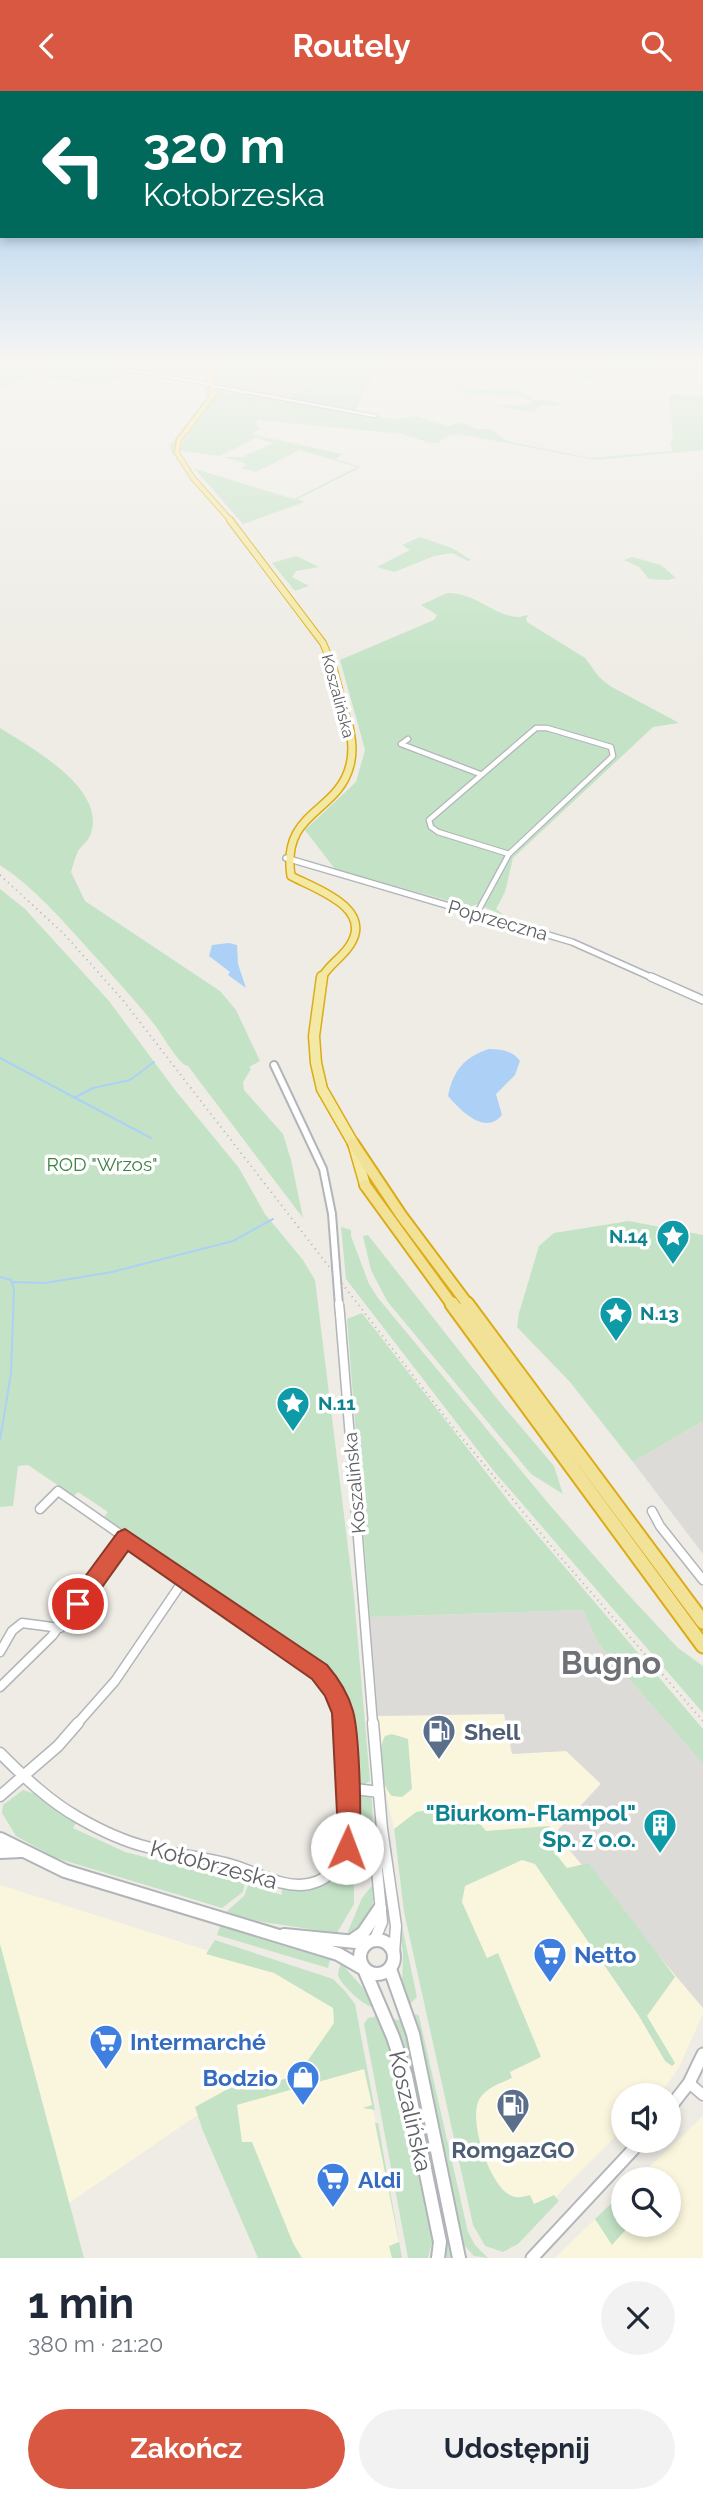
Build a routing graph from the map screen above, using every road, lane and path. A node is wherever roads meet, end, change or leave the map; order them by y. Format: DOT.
graph roads {
  1 [pos="185,465"];
  2 [pos="408,739"];
  3 [pos="480,774"];
  4 [pos="509,854"];
  5 [pos="286,858"];
  6 [pos="477,913"];
  7 [pos="703,1000"];
  8 [pos="274,1065"];
  9 [pos="353,1143"];
  10 [pos="365,1185"];
  11 [pos="40,1509"];
  12 [pos="652,1511"];
  13 [pos="125,1538"];
  14 [pos="185,1578"];
  15 [pos="703,1580"];
  16 [pos="703,1622"];
  17 [pos="60,1628"];
  18 [pos="703,1646"];
  19 [pos="0,1652"];
  20 [pos="0,1687"];
  21 [pos="0,1753"];
  22 [pos="24,1776"];
  23 [pos="347,1789"];
  24 [pos="379,1792"];
  25 [pos="0,1796"];
  26 [pos="382,1829"];
  27 [pos="0,1839"];
  28 [pos="21,1851"];
  29 [pos="0,1852"];
  30 [pos="380,1907"];
  31 [pos="267,1934"];
  32 [pos="365,1941"];
  33 [pos="394,1954"];
  34 [pos="365,1969"];
  35 [pos="390,1969"];
  36 [pos="703,2054"];
  37 [pos="689,2083"];
  38 [pos="681,2093"];
  39 [pos="703,2095"];
  40 [pos="630,2153"];
  41 [pos="458,2252"];
  42 [pos="438,2258"];
  43 [pos="469,2258"];
  44 [pos="532,2258"];
  1 -- 5 [label="highway, Koszalińska"];
  2 -- 3 [label="street"];
  3 -- 4 [label="street"];
  3 -- 4 [label="street"];
  4 -- 6 [label="street"];
  5 -- 6 [label="street, Poprzeczna"];
  5 -- 9 [label="highway"];
  6 -- 7 [label="street, Poprzeczna"];
  8 -- 24 [label="street, Koszalińska, bridge"];
  9 -- 10 [label="highway"];
  9 -- 16 [label="highway"];
  10 -- 18 [label="highway"];
  11 -- 13 [label="street, Kołobrzeska"];
  12 -- 15 [label="street"];
  13 -- 14 [label="street, Kołobrzeska"];
  13 -- 17 [label="street"];
  14 -- 22 [label="street"];
  14 -- 23 [label="street, Kołobrzeska"];
  17 -- 19 [label="street"];
  17 -- 20 [label="street"];
  21 -- 22 [label="street, Kołobrzeska"];
  22 -- 23 [label="street, Kołobrzeska"];
  22 -- 25 [label="street"];
  23 -- 24 [label="street"];
  24 -- 26 [label="street, Koszalińska"];
  26 -- 30 [label="street, Koszalińska"];
  26 -- 33 [label="street, Koszalińska"];
  27 -- 28 [label="main road"];
  28 -- 29 [label="main road"];
  28 -- 31 [label="main road"];
  30 -- 32 [label="main road"];
  30 -- 32 [label="street, Koszalińska"];
  31 -- 32 [label="main road"];
  31 -- 34 [label="main road"];
  32 -- 33 [label="main road"];
  32 -- 34 [label="main road"];
  33 -- 35 [label="main road"];
  34 -- 35 [label="main road"];
  34 -- 42 [label="main road, Koszalińska"];
  35 -- 41 [label="main road, Koszalińska"];
  36 -- 37 [label="street"];
  37 -- 38 [label="street"];
  37 -- 39 [label="street"];
  40 -- 44 [label="street"];
  41 -- 43 [label="street"];
}
